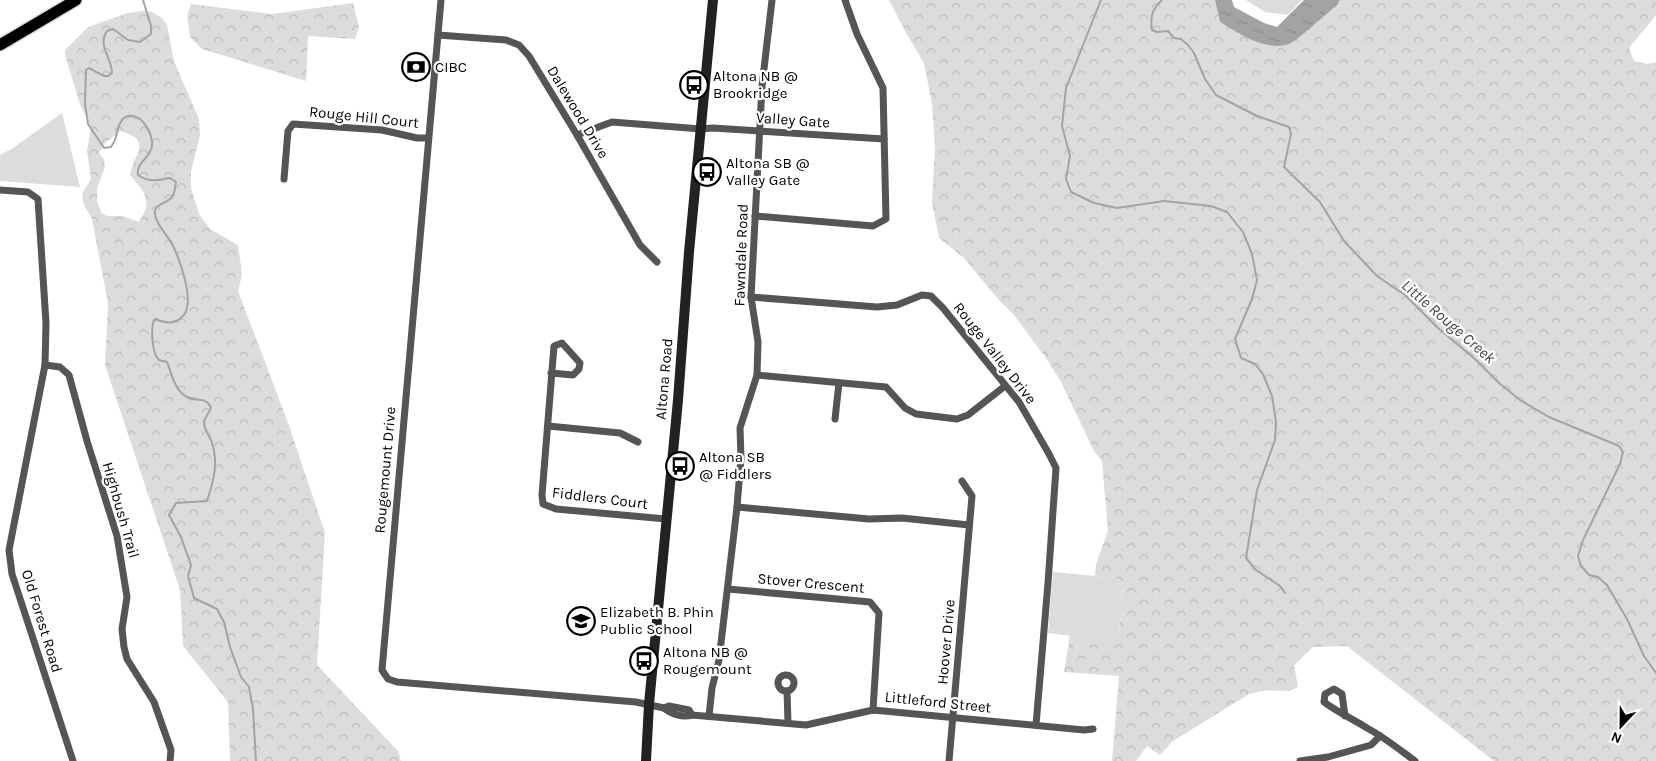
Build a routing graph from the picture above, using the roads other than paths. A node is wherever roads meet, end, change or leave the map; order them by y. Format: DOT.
graph roads {
  1 [pos="76,0"];
  2 [pos="441,0"];
  3 [pos="713,0"];
  4 [pos="772,0"];
  5 [pos="845,0"];
  6 [pos="438,35"];
  7 [pos="0,45"];
  8 [pos="701,129"];
  9 [pos="759,131"];
  10 [pos="577,135"];
  11 [pos="428,138"];
  12 [pos="884,139"];
  13 [pos="284,179"];
  14 [pos="0,190"];
  15 [pos="755,216"];
  16 [pos="657,262"];
  17 [pos="751,297"];
  18 [pos="44,365"];
  19 [pos="552,373"];
  20 [pos="757,375"];
  21 [pos="839,383"];
  22 [pos="1005,386"];
  23 [pos="835,419"];
  24 [pos="548,426"];
  25 [pos="638,442"];
  26 [pos="962,482"];
  27 [pos="737,507"];
  28 [pos="666,519"];
  29 [pos="969,525"];
  30 [pos="728,589"];
  31 [pos="787,691"];
  32 [pos="649,704"];
  33 [pos="873,710"];
  34 [pos="709,716"];
  35 [pos="1345,716"];
  36 [pos="953,718"];
  37 [pos="788,722"];
  38 [pos="1036,725"];
  39 [pos="1093,729"];
  40 [pos="1380,736"];
  41 [pos="73,761"];
  42 [pos="170,761"];
  43 [pos="646,761"];
  44 [pos="948,761"];
  45 [pos="1300,761"];
  46 [pos="1415,761"];
  1 -- 7 [label="main road"];
  2 -- 6 [label="street, Rougemount Drive"];
  3 -- 8 [label="main road, Altona Road"];
  4 -- 9 [label="street, Fawndale Road"];
  5 -- 12 [label="street"];
  6 -- 10 [label="street, Dalewood Drive"];
  6 -- 11 [label="street, Rougemount Drive"];
  8 -- 9 [label="street, Valley Gate"];
  8 -- 10 [label="street, Valley Gate"];
  8 -- 28 [label="main road, Altona Road"];
  9 -- 12 [label="street, Valley Gate"];
  9 -- 15 [label="street, Fawndale Road"];
  10 -- 16 [label="street, Dalewood Drive"];
  11 -- 13 [label="street, Rouge Hill Court"];
  11 -- 32 [label="street, Rougemount Drive"];
  12 -- 15 [label="street"];
  14 -- 18 [label="street, Old Forest Road"];
  15 -- 17 [label="street, Fawndale Road"];
  17 -- 20 [label="street, Fawndale Road"];
  17 -- 22 [label="street, Rouge Valley Drive"];
  18 -- 41 [label="street, Old Forest Road"];
  18 -- 42 [label="street, Highbush Trail"];
  19 -- 19 [label="street, Fiddlers Court"];
  19 -- 24 [label="street, Fiddlers Court"];
  20 -- 21 [label="street"];
  20 -- 27 [label="street, Fawndale Road"];
  21 -- 22 [label="street"];
  21 -- 23 [label="street"];
  22 -- 38 [label="street, Rouge Valley Drive"];
  24 -- 25 [label="street"];
  24 -- 28 [label="street, Fiddlers Court"];
  26 -- 29 [label="street, Hoover Drive"];
  27 -- 29 [label="street"];
  27 -- 30 [label="street, Fawndale Road"];
  28 -- 32 [label="main road, Altona Road"];
  29 -- 36 [label="street, Hoover Drive"];
  30 -- 33 [label="street, Stover Crescent"];
  30 -- 34 [label="street, Fawndale Road"];
  31 -- 37 [label="street"];
  32 -- 34 [label="street, Littleford Street"];
  32 -- 43 [label="main road, Altona Road"];
  33 -- 36 [label="street, Littleford Street"];
  33 -- 37 [label="street, Littleford Street"];
  34 -- 37 [label="street, Littleford Street"];
  35 -- 40 [label="street"];
  36 -- 38 [label="street, Littleford Street"];
  36 -- 44 [label="street, Hoover Drive"];
  38 -- 39 [label="street, Littleford Street"];
  40 -- 45 [label="street"];
  40 -- 46 [label="street"];
}
